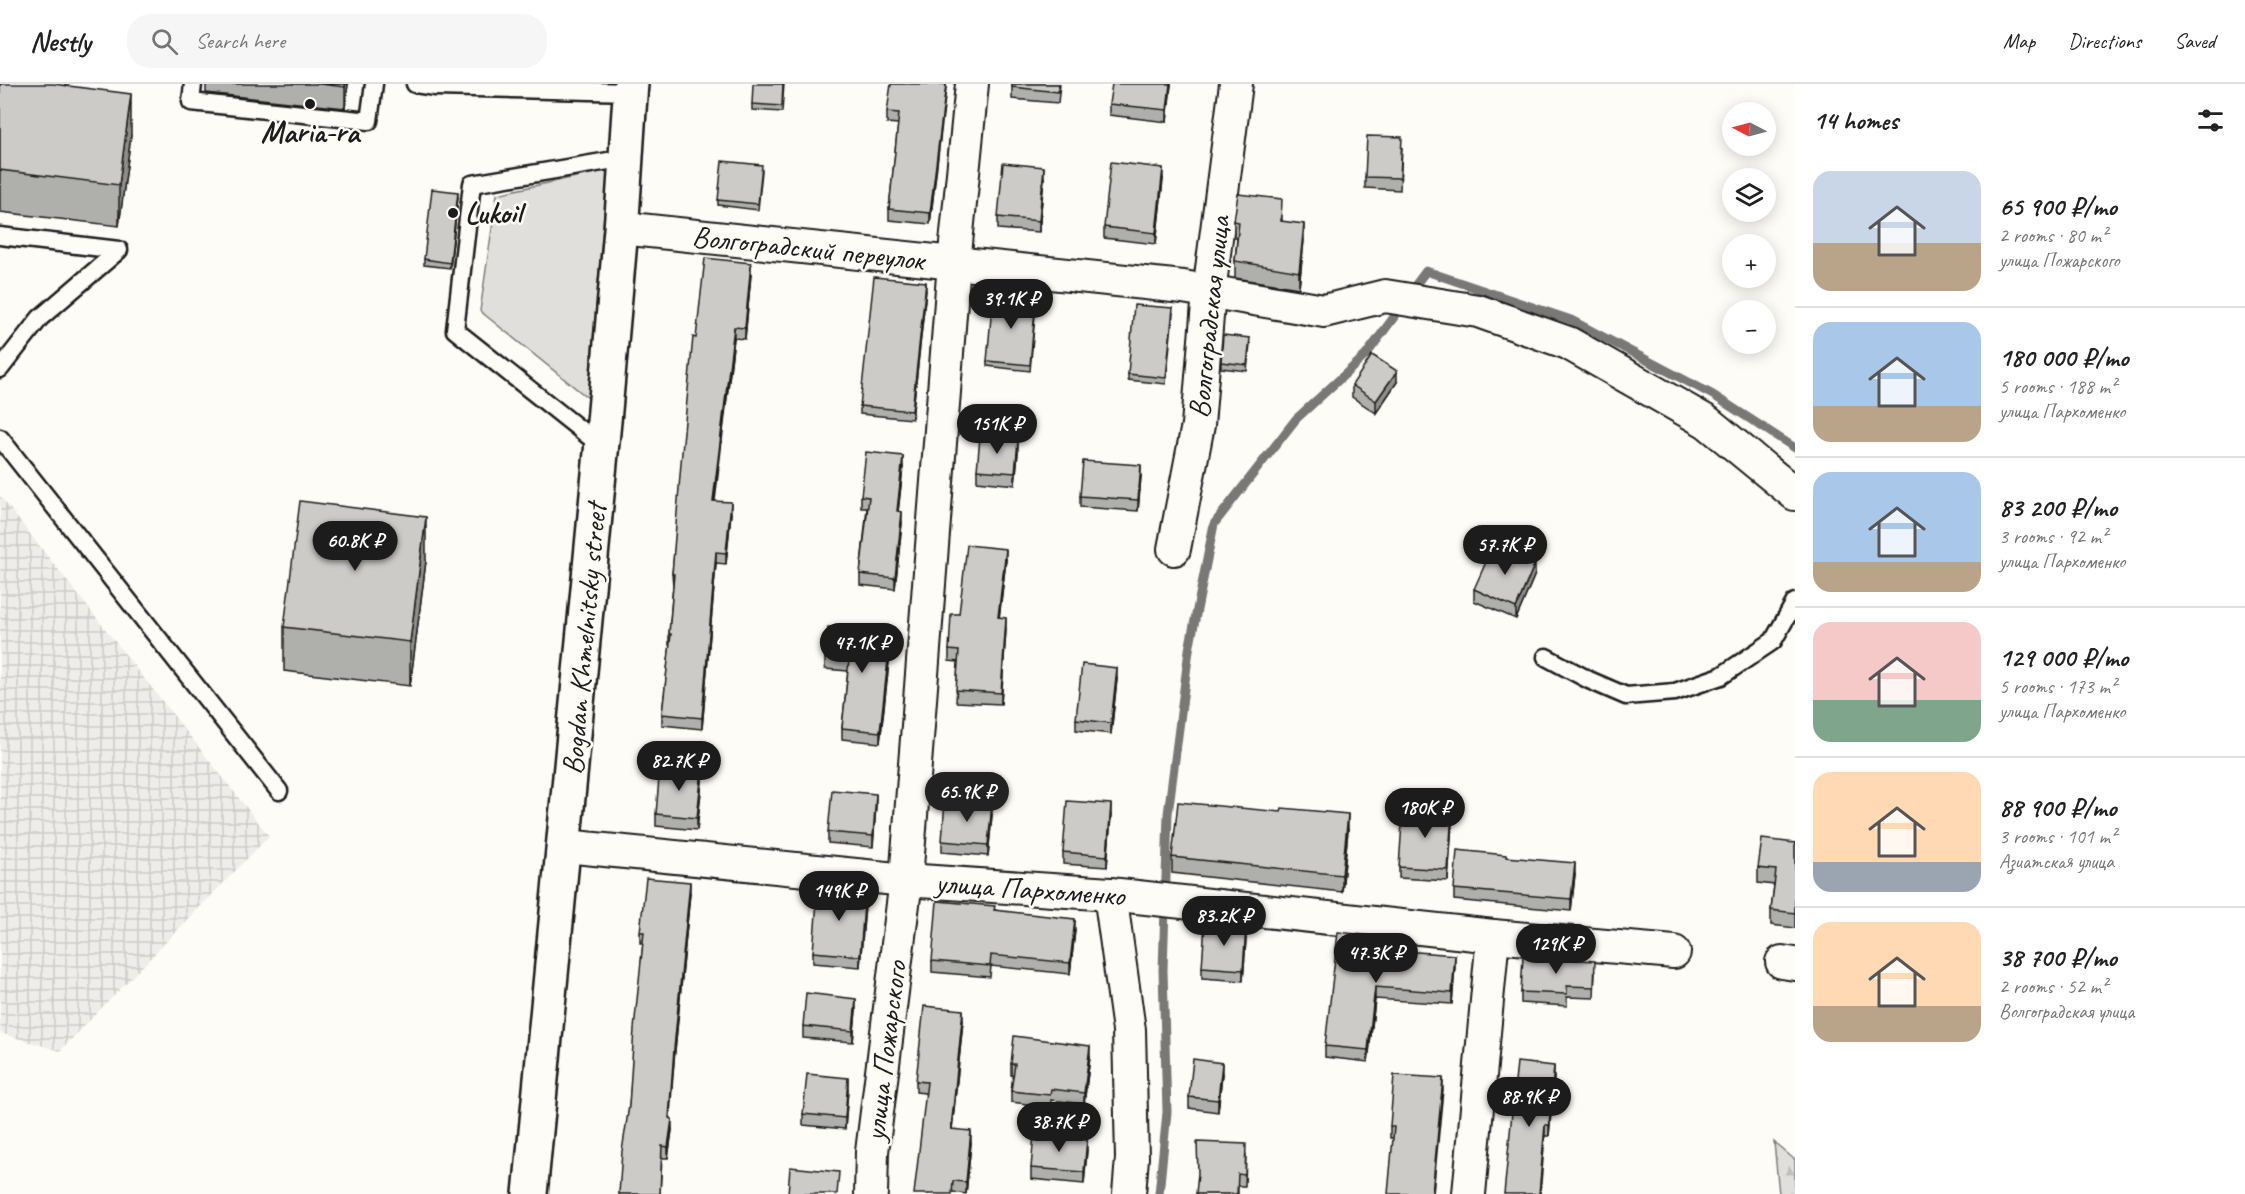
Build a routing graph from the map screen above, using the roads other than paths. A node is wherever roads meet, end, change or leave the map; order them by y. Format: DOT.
graph roads {
  1 [pos="193,84"];
  2 [pos="374,84"];
  3 [pos="421,84"];
  4 [pos="972,84"];
  5 [pos="1236,84"];
  6 [pos="631,88"];
  7 [pos="626,158"];
  8 [pos="621,228"];
  9 [pos="0,236"];
  10 [pos="954,263"];
  11 [pos="1209,292"];
  12 [pos="0,369"];
  13 [pos="0,438"];
  14 [pos="601,446"];
  15 [pos="1795,494"];
  16 [pos="1174,549"];
  17 [pos="1795,602"];
  18 [pos="1546,657"];
  19 [pos="279,792"];
  20 [pos="565,846"];
  21 [pos="906,880"];
  22 [pos="1110,894"];
  23 [pos="1493,936"];
  24 [pos="1674,952"];
  25 [pos="530,1194"];
  26 [pos="871,1194"];
  27 [pos="1129,1194"];
  28 [pos="1469,1194"];
  1 -- 2 [label="lane"];
  3 -- 6 [label="lane"];
  4 -- 10 [label="street, улица Пожарского"];
  5 -- 11 [label="street, Волгоградская улица"];
  6 -- 7 [label="street, Bogdan Khmelnitsky street"];
  7 -- 8 [label="street, Bogdan Khmelnitsky street"];
  7 -- 14 [label="lane"];
  8 -- 10 [label="street, Волгоградский переулок"];
  8 -- 14 [label="street, Bogdan Khmelnitsky street"];
  9 -- 12 [label="lane"];
  10 -- 11 [label="street, Волгоградский переулок"];
  10 -- 21 [label="street, улица Пожарского"];
  11 -- 15 [label="street, Волгоградский переулок"];
  11 -- 16 [label="street, Волгоградская улица"];
  13 -- 19 [label="lane"];
  14 -- 20 [label="street, Bogdan Khmelnitsky street"];
  17 -- 18 [label="lane"];
  20 -- 21 [label="street, улица Пархоменко"];
  20 -- 25 [label="street, Bogdan Khmelnitsky street"];
  21 -- 22 [label="street, улица Пархоменко"];
  21 -- 26 [label="street, улица Пожарского"];
  22 -- 23 [label="street, улица Пархоменко"];
  22 -- 27 [label="street"];
  23 -- 24 [label="street, улица Пархоменко"];
  23 -- 28 [label="street"];
}
